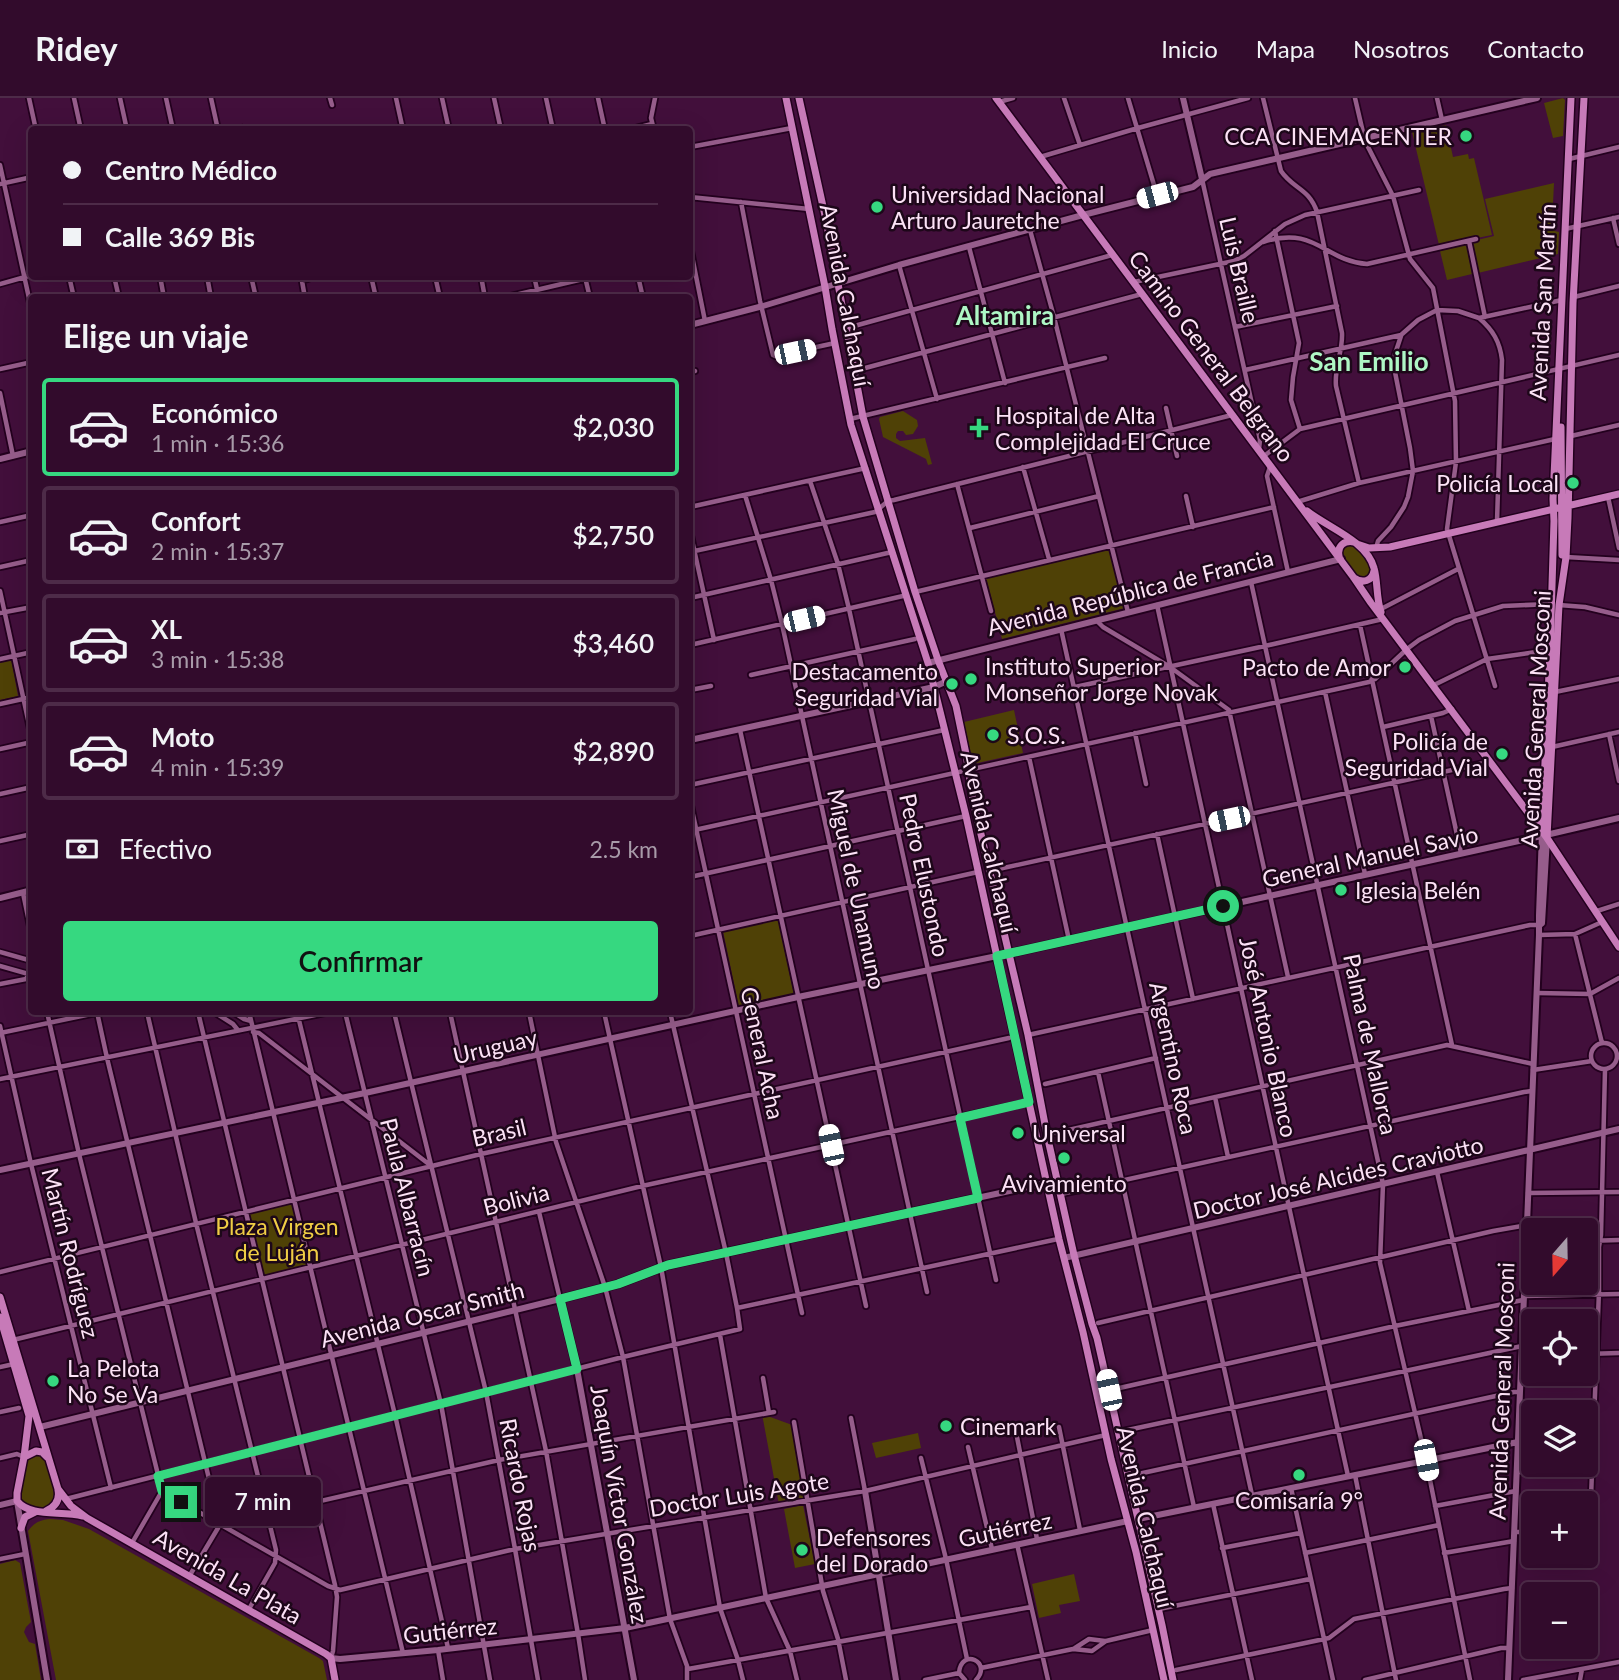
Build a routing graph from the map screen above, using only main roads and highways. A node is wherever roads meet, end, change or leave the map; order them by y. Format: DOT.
graph roads {
  1 [pos="786,98"];
  2 [pos="799,98"];
  3 [pos="1183,98"];
  4 [pos="1537,98"];
  5 [pos="1571,98"];
  6 [pos="1584,98"];
  7 [pos="998,100"];
  8 [pos="1521,100"];
  9 [pos="1202,179"];
  10 [pos="1083,215"];
  11 [pos="831,285"];
  12 [pos="693,324"];
  13 [pos="1559,373"];
  14 [pos="28,452"];
  15 [pos="0,459"];
  16 [pos="1619,494"];
  17 [pos="1297,502"];
  18 [pos="1561,507"];
  19 [pos="1356,543"];
  20 [pos="1390,547"];
  21 [pos="1340,558"];
  22 [pos="1375,569"];
  23 [pos="1354,578"];
  24 [pos="1555,604"];
  25 [pos="1382,615"];
  26 [pos="938,660"];
  27 [pos="928,663"];
  28 [pos="947,681"];
  29 [pos="934,687"];
  30 [pos="693,739"];
  31 [pos="1619,818"];
  32 [pos="1545,835"];
  33 [pos="28,891"];
  34 [pos="0,898"];
  35 [pos="1619,947"];
  36 [pos="1009,953"];
  37 [pos="997,956"];
  38 [pos="1619,1129"];
  39 [pos="1530,1151"];
  40 [pos="0,1170"];
  41 [pos="1052,1182"];
  42 [pos="1527,1218"];
  43 [pos="1068,1227"];
  44 [pos="1074,1255"];
  45 [pos="1064,1258"];
  46 [pos="1080,1277"];
  47 [pos="1070,1279"];
  48 [pos="1524,1295"];
  49 [pos="0,1297"];
  50 [pos="560,1299"];
  51 [pos="1,1320"];
  52 [pos="40,1427"];
  53 [pos="1518,1442"];
  54 [pos="24,1457"];
  55 [pos="50,1463"];
  56 [pos="58,1489"];
  57 [pos="865,1491"];
  58 [pos="17,1501"];
  59 [pos="0,1505"];
  60 [pos="38,1512"];
  61 [pos="87,1518"];
  62 [pos="1138,1519"];
  63 [pos="1128,1521"];
  64 [pos="21,1528"];
  65 [pos="879,1573"];
  66 [pos="625,1628"];
  67 [pos="331,1658"];
  68 [pos="47,1680"];
  69 [pos="335,1680"];
  70 [pos="634,1680"];
  71 [pos="896,1680"];
  72 [pos="1164,1680"];
  73 [pos="1173,1680"];
  74 [pos="1508,1680"];
  1 -- 11 [label="main road, Avenida Calchaquí"];
  2 -- 11 [label="main road, Avenida Calchaquí"];
  3 -- 9 [label="main road, Luis Braille"];
  4 -- 8 [label="main road"];
  5 -- 13 [label="main road, Avenida San Martín"];
  6 -- 18 [label="main road, Avenida San Martín"];
  7 -- 10 [label="main road, Camino General Belgrano"];
  8 -- 9 [label="main road"];
  9 -- 10 [label="main road"];
  10 -- 11 [label="main road"];
  10 -- 17 [label="main road, Camino General Belgrano"];
  11 -- 12 [label="main road"];
  11 -- 26 [label="main road, Avenida Calchaquí"];
  11 -- 27 [label="main road, Avenida Calchaquí"];
  13 -- 18 [label="main road"];
  13 -- 18 [label="main road, Avenida San Martín"];
  14 -- 15 [label="main road"];
  16 -- 18 [label="main road"];
  17 -- 19 [label="main road, Camino General Belgrano"];
  17 -- 21 [label="main road, Camino General Belgrano"];
  18 -- 20 [label="main road"];
  18 -- 24 [label="main road"];
  18 -- 24 [label="main road, Avenida General Mosconi"];
  19 -- 20 [label="main road"];
  19 -- 21 [label="main road"];
  19 -- 22 [label="main road, Camino General Belgrano"];
  20 -- 22 [label="main road"];
  21 -- 23 [label="main road, Camino General Belgrano"];
  21 -- 26 [label="main road, Avenida República de Francia"];
  22 -- 23 [label="main road"];
  22 -- 25 [label="main road, Camino General Belgrano"];
  23 -- 25 [label="main road, Camino General Belgrano"];
  24 -- 32 [label="main road, Avenida General Mosconi"];
  24 -- 32 [label="main road, Avenida General Mosconi"];
  25 -- 32 [label="main road, Camino General Belgrano"];
  26 -- 27 [label="main road, Avenida República de Francia"];
  26 -- 28 [label="main road, Avenida Calchaquí"];
  27 -- 29 [label="main road, Avenida Calchaquí"];
  28 -- 29 [label="main road"];
  28 -- 36 [label="main road, Avenida Calchaquí"];
  29 -- 30 [label="main road"];
  29 -- 37 [label="main road, Avenida Calchaquí"];
  31 -- 32 [label="main road, General Manuel Savio"];
  32 -- 35 [label="main road, Camino General Belgrano"];
  32 -- 36 [label="main road, General Manuel Savio"];
  32 -- 39 [label="main road, Avenida General Mosconi"];
  33 -- 34 [label="main road"];
  36 -- 37 [label="main road, General Manuel Savio"];
  36 -- 41 [label="main road, Avenida Calchaquí"];
  37 -- 40 [label="main road, Uruguay"];
  37 -- 41 [label="main road, Avenida Calchaquí"];
  38 -- 39 [label="main road, Doctor José Alcides Craviotto"];
  39 -- 42 [label="main road, Avenida General Mosconi"];
  39 -- 44 [label="main road, Doctor José Alcides Craviotto"];
  41 -- 43 [label="main road"];
  41 -- 43 [label="main road, Avenida Calchaquí"];
  41 -- 45 [label="main road, Avenida Calchaquí"];
  41 -- 50 [label="main road, Avenida Oscar Smith"];
  43 -- 44 [label="main road, Avenida Calchaquí"];
  44 -- 45 [label="main road, Doctor José Alcides Craviotto"];
  44 -- 46 [label="main road, Avenida Calchaquí"];
  45 -- 47 [label="main road, Avenida Calchaquí"];
  46 -- 47 [label="main road"];
  46 -- 62 [label="main road, Avenida Calchaquí"];
  47 -- 63 [label="main road, Avenida Calchaquí"];
  48 -- 53 [label="main road, Avenida General Mosconi"];
  49 -- 52 [label="main road, Avenida La Plata"];
  50 -- 52 [label="main road, Avenida Oscar Smith"];
  50 -- 66 [label="main road, Joaquín Víctor González"];
  51 -- 54 [label="main road"];
  52 -- 55 [label="main road, Avenida La Plata"];
  53 -- 62 [label="main road, Gutiérrez"];
  53 -- 74 [label="main road, Avenida General Mosconi"];
  54 -- 55 [label="main road"];
  54 -- 58 [label="main road"];
  55 -- 56 [label="main road, Avenida La Plata"];
  56 -- 60 [label="main road"];
  56 -- 61 [label="main road, Avenida La Plata"];
  57 -- 65 [label="main road"];
  58 -- 59 [label="main road"];
  58 -- 60 [label="main road, Avenida La Plata"];
  58 -- 64 [label="main road"];
  60 -- 61 [label="main road, Avenida La Plata"];
  60 -- 64 [label="main road"];
  61 -- 67 [label="main road, Avenida La Plata"];
  62 -- 73 [label="main road, Avenida Calchaquí"];
  63 -- 65 [label="main road, Gutiérrez"];
  63 -- 72 [label="main road, Avenida Calchaquí"];
  64 -- 68 [label="main road"];
  65 -- 66 [label="main road, Gutiérrez"];
  65 -- 71 [label="main road"];
  66 -- 67 [label="main road, Gutiérrez"];
  66 -- 70 [label="main road, Joaquín Víctor González"];
  67 -- 69 [label="main road"];
}
